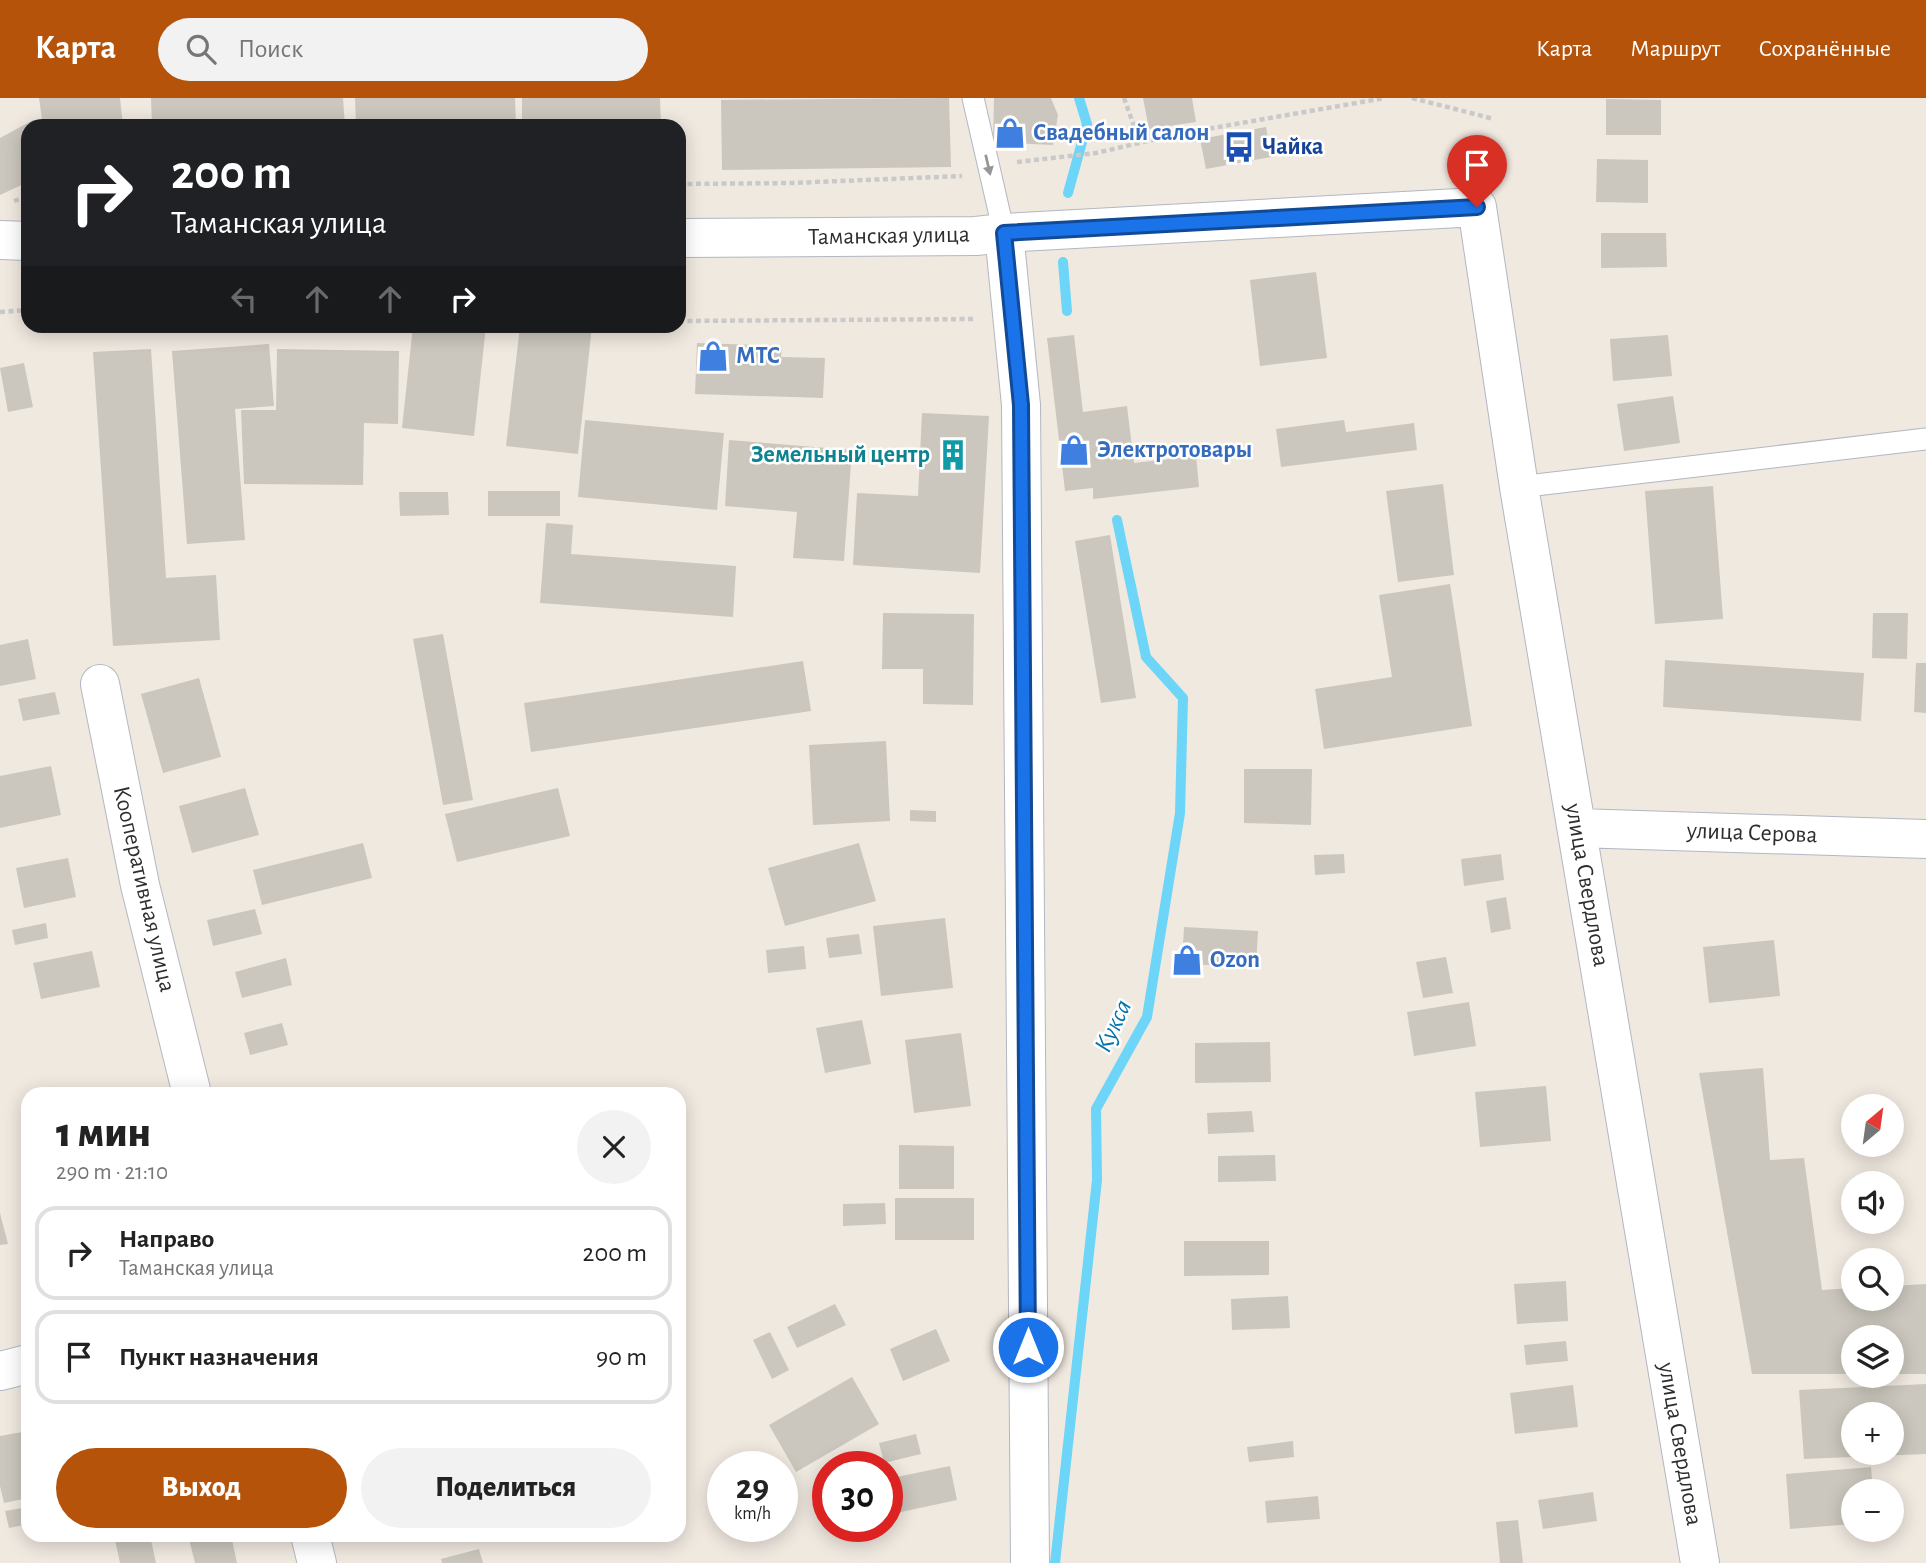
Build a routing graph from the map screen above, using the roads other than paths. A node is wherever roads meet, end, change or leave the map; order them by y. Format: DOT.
graph roads {
  1 [pos="973,98"];
  2 [pos="1477,207"];
  3 [pos="1004,233"];
  4 [pos="686,238"];
  5 [pos="0,240"];
  6 [pos="21,242"];
  7 [pos="1926,439"];
  8 [pos="1519,487"];
  9 [pos="100,684"];
  10 [pos="1577,828"];
  11 [pos="1926,839"];
  12 [pos="190,1087"];
  13 [pos="21,1366"];
  14 [pos="0,1371"];
  15 [pos="312,1542"];
  16 [pos="317,1563"];
  17 [pos="1030,1563"];
  18 [pos="1700,1563"];
  1 -- 3 [label="lane, one-way"];
  2 -- 3 [label="street, Таманская улица"];
  2 -- 8 [label="street, улица Свердлова"];
  3 -- 4 [label="street, Таманская улица"];
  3 -- 17 [label="street"];
  5 -- 6 [label="street"];
  7 -- 8 [label="lane"];
  8 -- 10 [label="street, улица Свердлова"];
  9 -- 12 [label="street, Кооперативная улица"];
  10 -- 11 [label="street, улица Серова"];
  10 -- 18 [label="street, улица Свердлова"];
  13 -- 14 [label="street"];
  15 -- 16 [label="street"];
}
